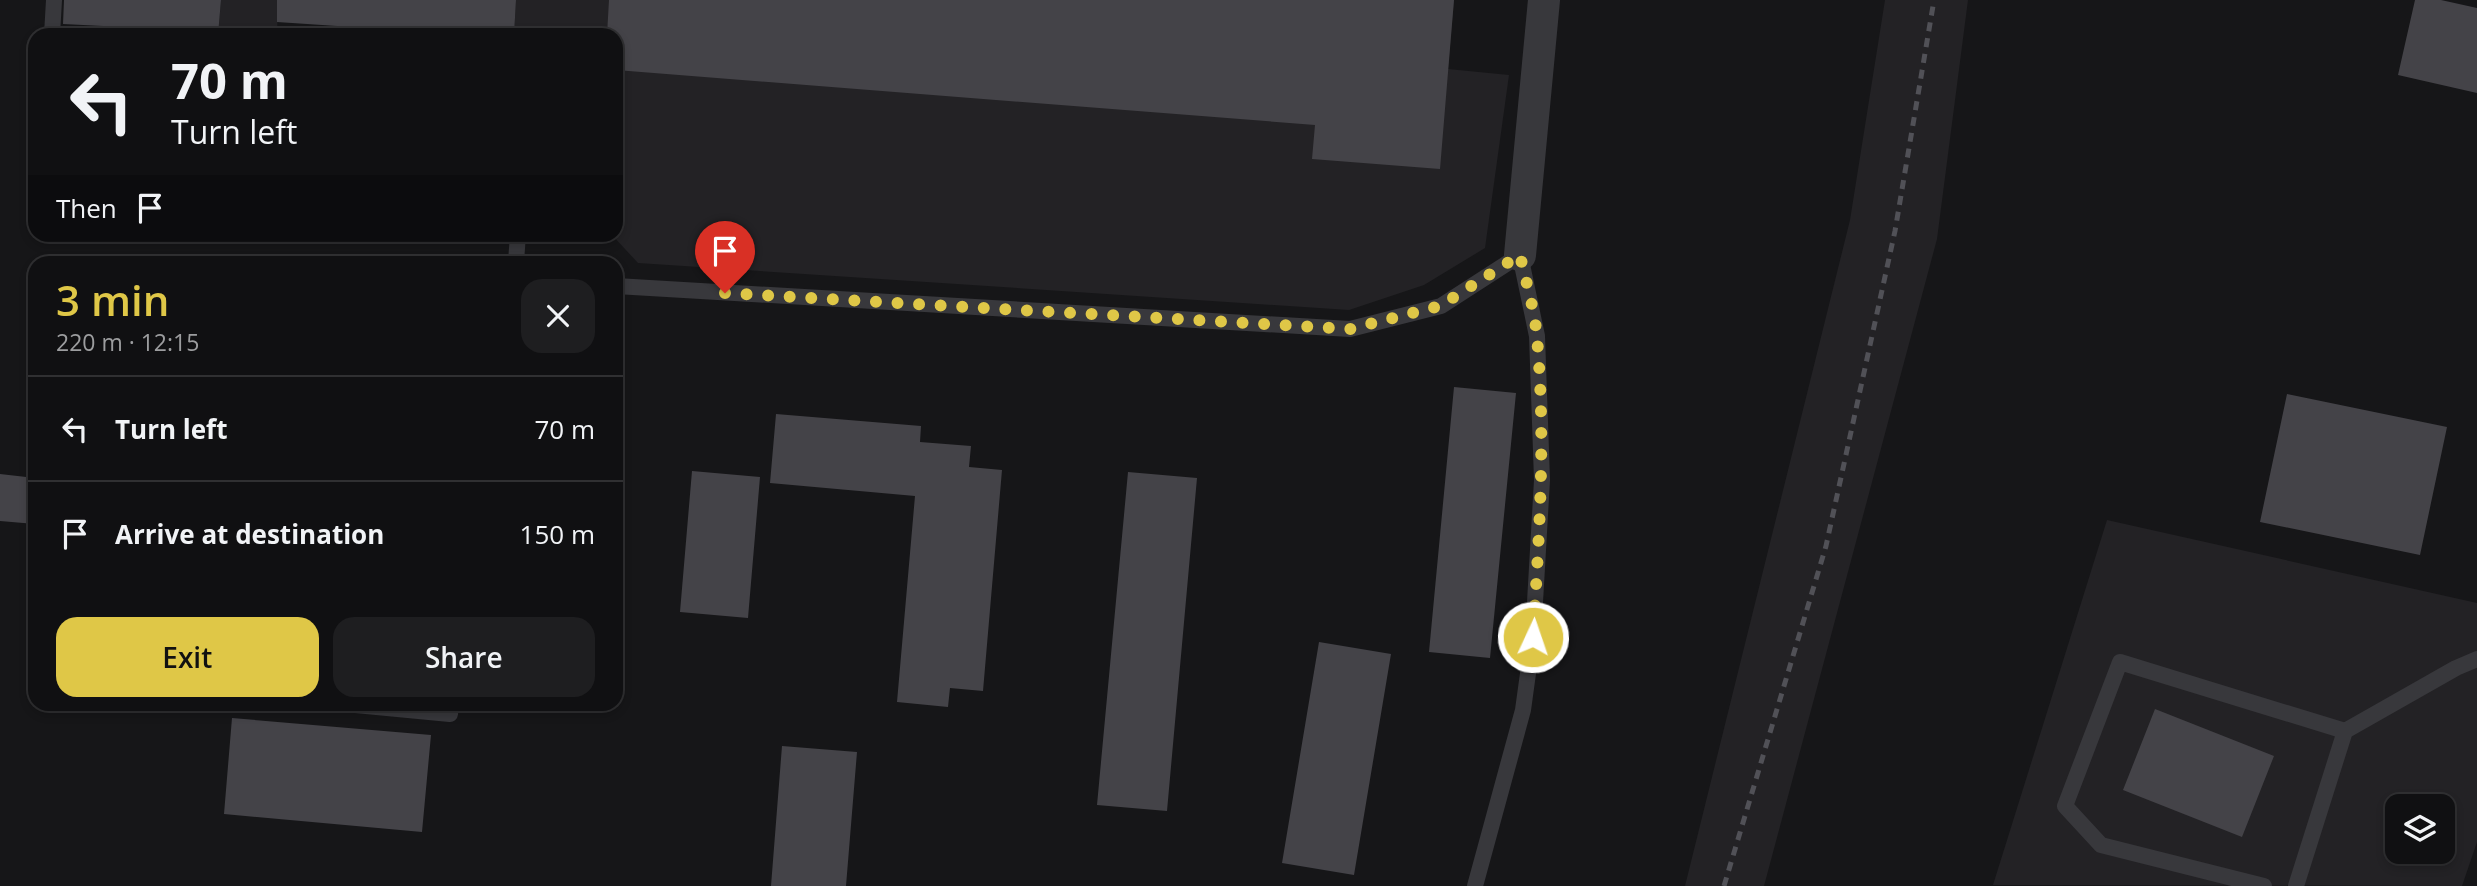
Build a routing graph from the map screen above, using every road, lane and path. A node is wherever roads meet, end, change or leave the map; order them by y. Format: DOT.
graph roads {
  1 [pos="54,0"];
  2 [pos="1544,0"];
  3 [pos="52,28"];
  4 [pos="1520,255"];
  5 [pos="623,286"];
  6 [pos="2477,659"];
  7 [pos="418,711"];
  8 [pos="450,711"];
  9 [pos="2345,730"];
  10 [pos="1475,886"];
  11 [pos="2264,886"];
  12 [pos="2296,886"];
  1 -- 3 [label="lane"];
  2 -- 4 [label="street"];
  4 -- 5 [label="lane"];
  4 -- 10 [label="lane"];
  6 -- 9 [label="lane"];
  7 -- 8 [label="lane"];
  9 -- 11 [label="lane"];
  9 -- 12 [label="lane"];
}
